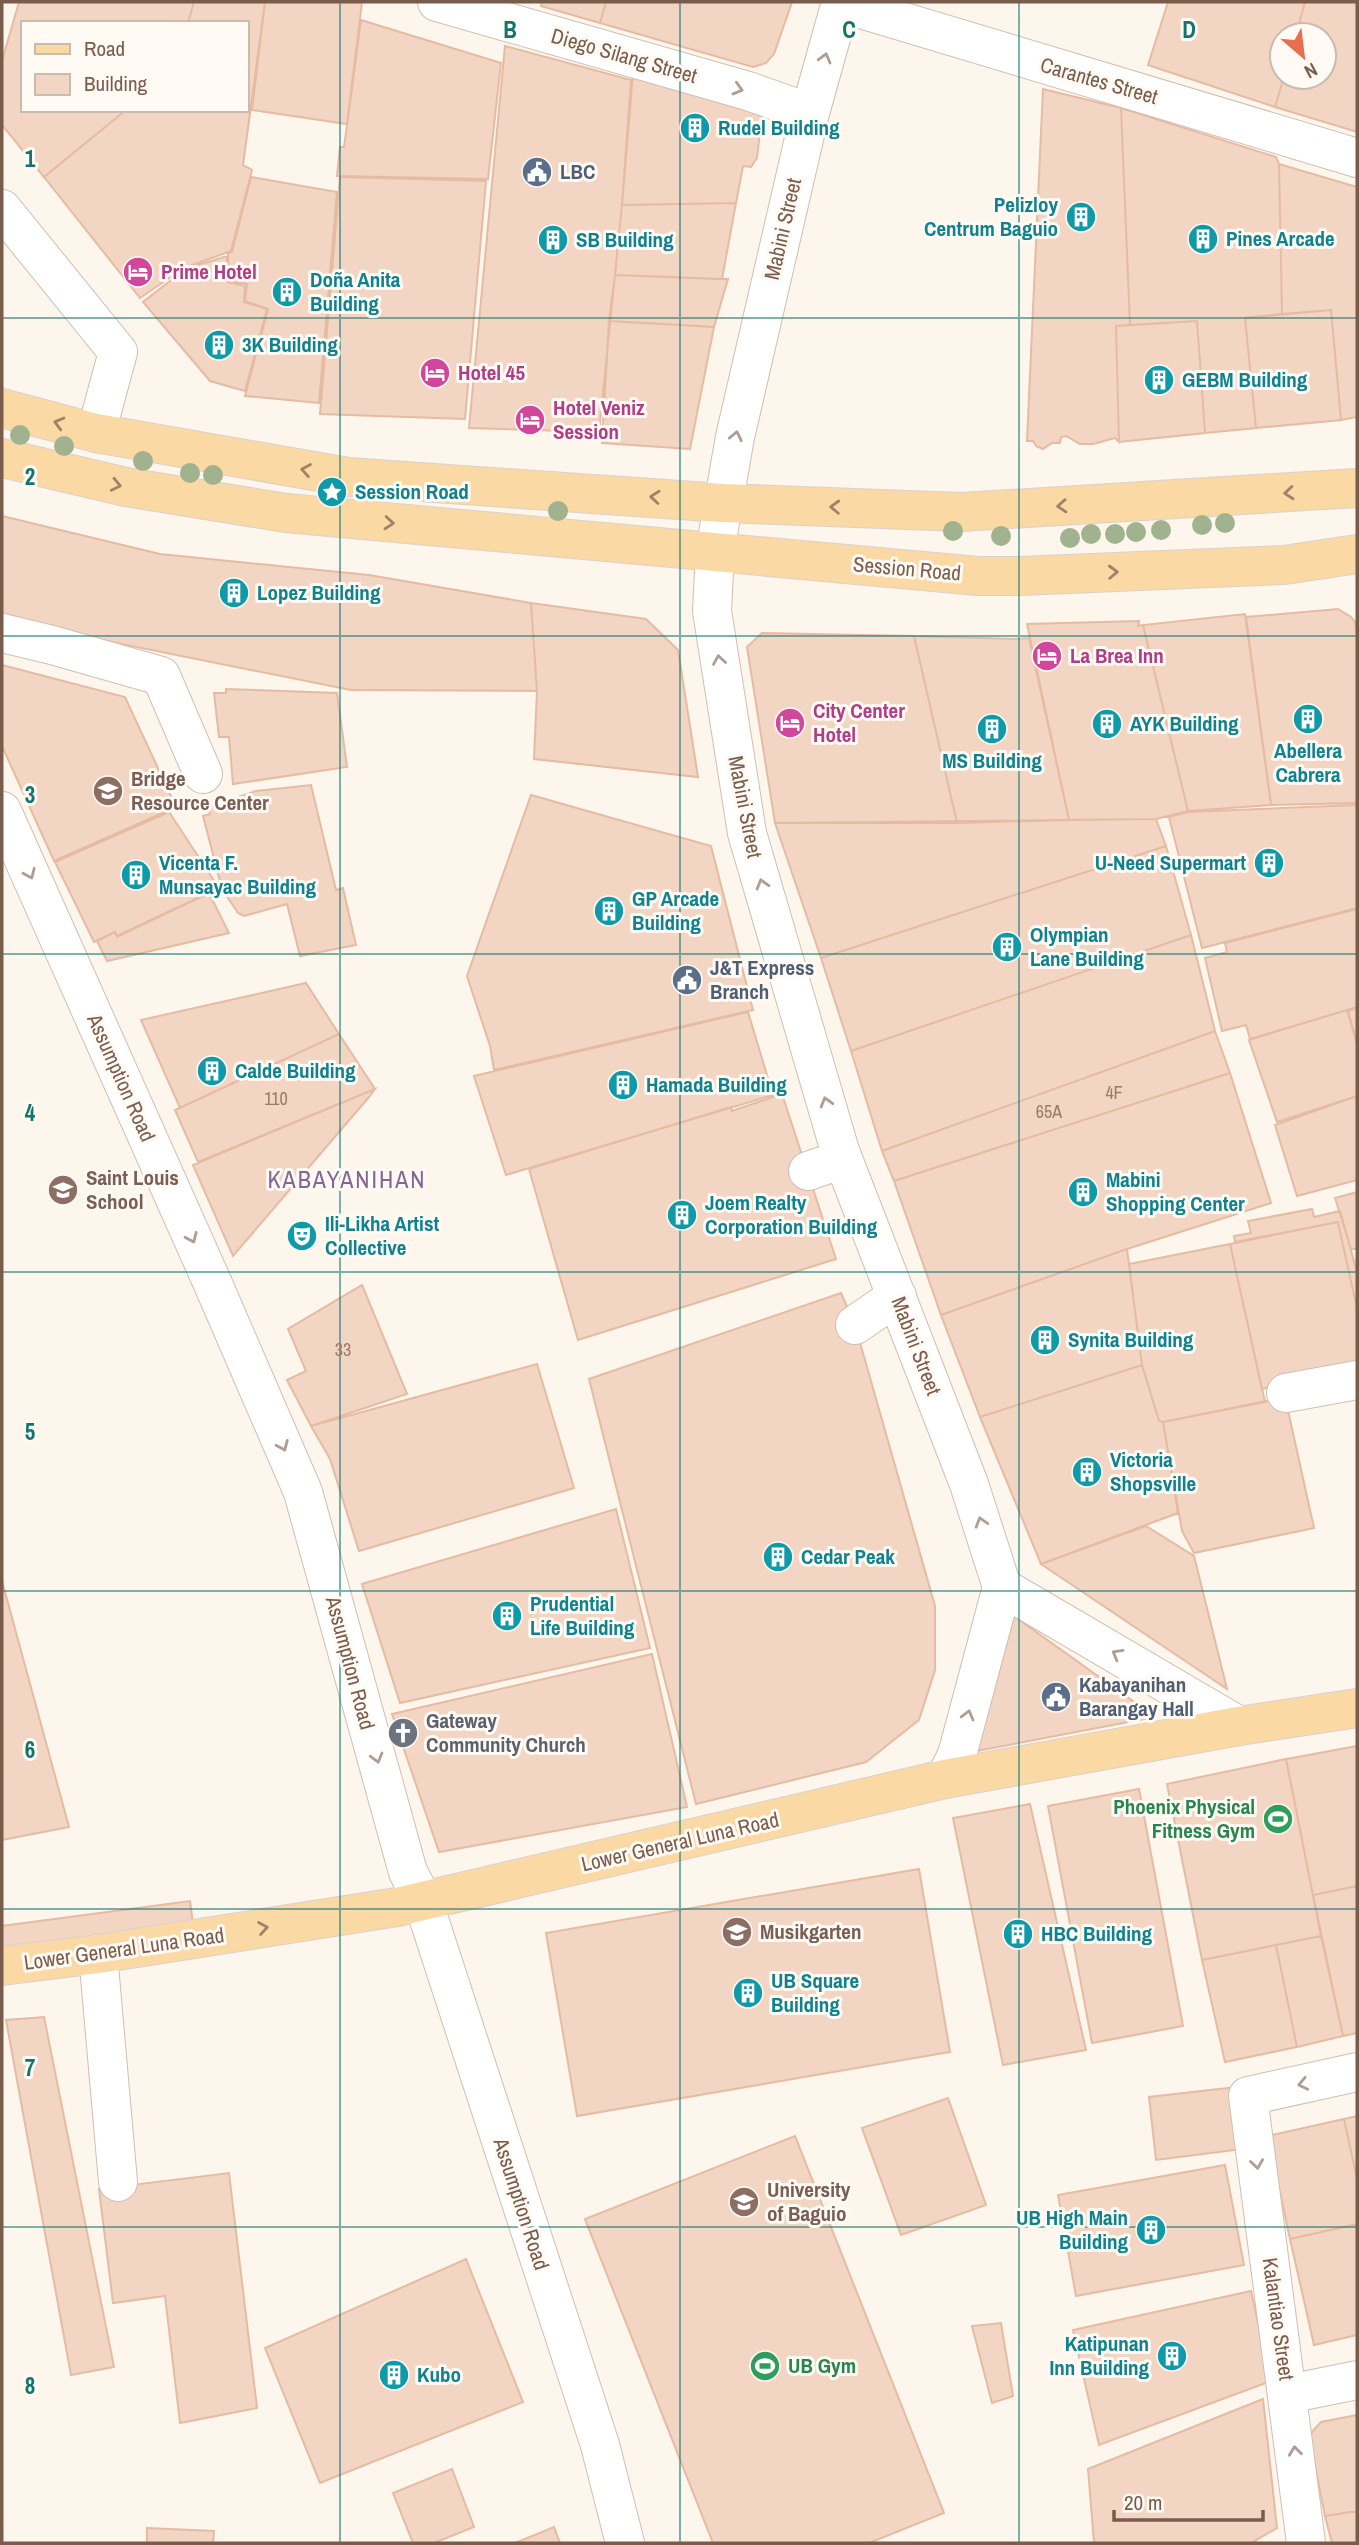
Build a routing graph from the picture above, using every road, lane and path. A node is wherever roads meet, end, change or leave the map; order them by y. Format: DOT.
graph roads {
  1 [pos="438,2"];
  2 [pos="841,2"];
  3 [pos="810,113"];
  4 [pos="1357,158"];
  5 [pos="2,209"];
  6 [pos="2,408"];
  7 [pos="96,433"];
  8 [pos="2,458"];
  9 [pos="1357,488"];
  10 [pos="723,503"];
  11 [pos="715,551"];
  12 [pos="1357,554"];
  13 [pos="2,633"];
  14 [pos="203,774"];
  15 [pos="2,811"];
  16 [pos="897,1296"];
  17 [pos="855,1325"];
  18 [pos="1357,1380"];
  19 [pos="1286,1393"];
  20 [pos="1002,1587"];
  21 [pos="1357,1708"];
  22 [pos="1239,1726"];
  23 [pos="945,1779"];
  24 [pos="410,1904"];
  25 [pos="98,1954"];
  26 [pos="2,1966"];
  27 [pos="1357,2072"];
  28 [pos="118,2182"];
  29 [pos="1357,2380"];
  30 [pos="1288,2394"];
  31 [pos="625,2543"];
  32 [pos="1306,2543"];
  1 -- 3 [label="street, Diego Silang Street, one-way"];
  3 -- 2 [label="street, Mabini Street, one-way"];
  2 -- 4 [label="street, Carantes Street"];
  10 -- 3 [label="street, Mabini Street, one-way"];
  5 -- 7 [label="street"];
  7 -- 6 [label="main road, one-way"];
  10 -- 7 [label="main road, one-way"];
  8 -- 11 [label="main road, Session Road, one-way"];
  9 -- 10 [label="main road, one-way"];
  10 -- 11 [label="street, Mabini Street"];
  11 -- 12 [label="main road, Session Road, one-way"];
  16 -- 11 [label="street, Mabini Street, one-way"];
  13 -- 14 [label="street"];
  15 -- 24 [label="street, Assumption Road, one-way"];
  16 -- 17 [label="street"];
  20 -- 16 [label="street, Mabini Street, one-way"];
  18 -- 19 [label="street"];
  22 -- 20 [label="street, one-way"];
  23 -- 20 [label="street, one-way"];
  21 -- 22 [label="main road, Lower General Luna Road"];
  22 -- 23 [label="main road, Lower General Luna Road"];
  23 -- 24 [label="main road, Lower General Luna Road"];
  25 -- 24 [label="main road, Lower General Luna Road, one-way"];
  24 -- 31 [label="street, Assumption Road"];
  25 -- 26 [label="main road, Lower General Luna Road"];
  25 -- 28 [label="street"];
  27 -- 30 [label="street, Kalantiao Street, one-way"];
  29 -- 30 [label="street"];
  32 -- 30 [label="street, Kalantiao Street, one-way"];
}
